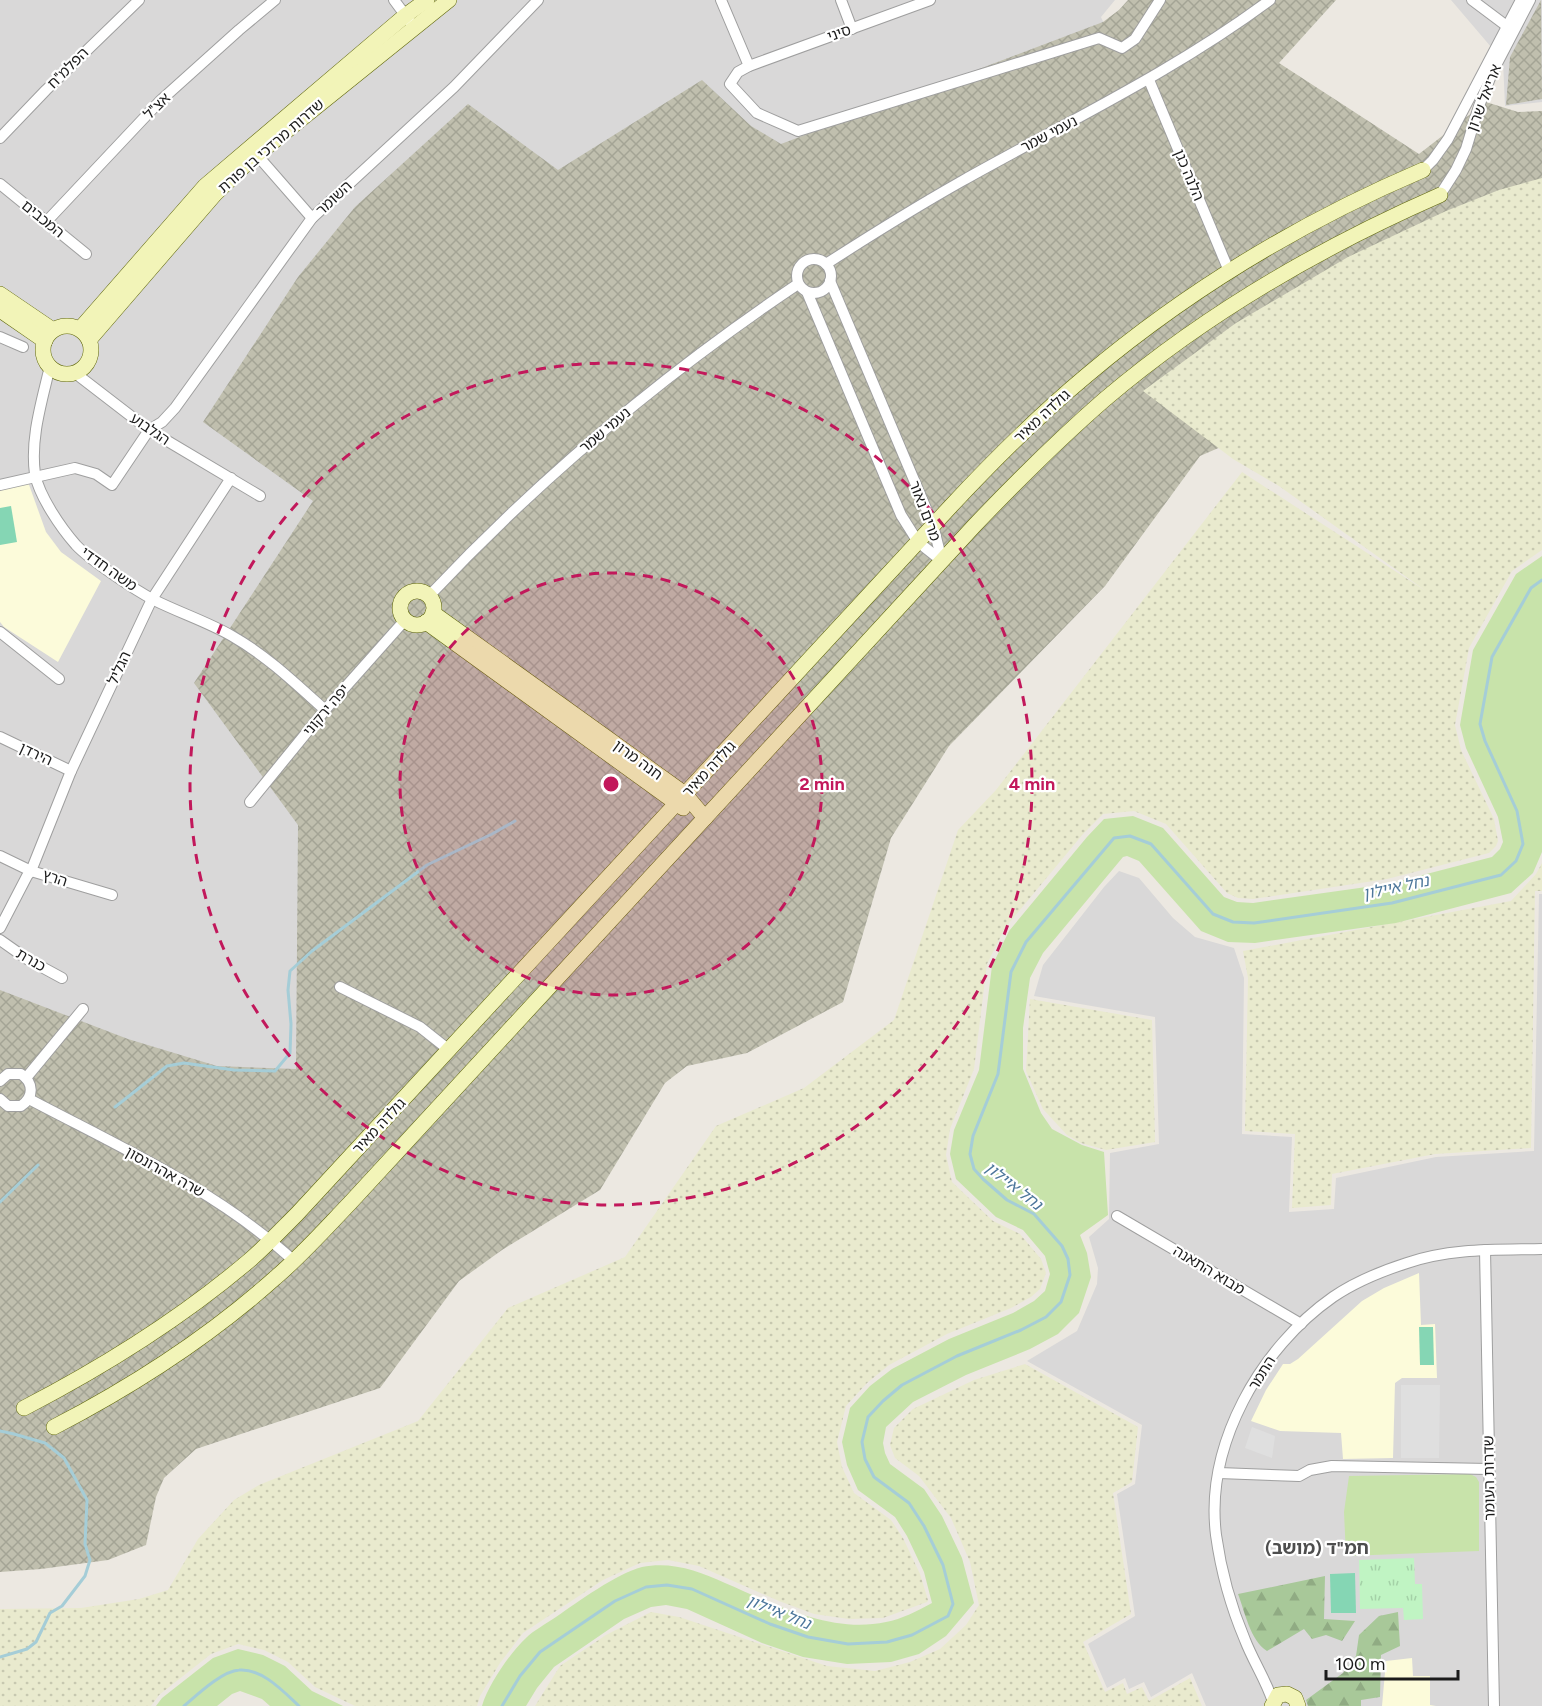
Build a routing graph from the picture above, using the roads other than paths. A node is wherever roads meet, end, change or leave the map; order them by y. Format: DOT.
graph roads {
  1 [pos="139,0"];
  2 [pos="275,0"];
  3 [pos="394,0"];
  4 [pos="427,0"];
  5 [pos="449,0"];
  6 [pos="538,0"];
  7 [pos="721,0"];
  8 [pos="841,0"];
  9 [pos="930,0"];
  10 [pos="1160,0"];
  11 [pos="1270,0"];
  12 [pos="1472,0"];
  13 [pos="1521,0"];
  14 [pos="1530,0"];
  15 [pos="410,21"];
  16 [pos="852,29"];
  17 [pos="1510,29"];
  18 [pos="749,66"];
  19 [pos="1149,80"];
  20 [pos="0,138"];
  21 [pos="257,155"];
  22 [pos="1423,170"];
  23 [pos="0,184"];
  24 [pos="1440,195"];
  25 [pos="312,218"];
  26 [pos="47,221"];
  27 [pos="86,254"];
  28 [pos="826,264"];
  29 [pos="1229,270"];
  30 [pos="830,281"];
  31 [pos="798,284"];
  32 [pos="807,292"];
  33 [pos="0,294"];
  34 [pos="0,310"];
  35 [pos="85,334"];
  36 [pos="49,335"];
  37 [pos="0,336"];
  38 [pos="23,347"];
  39 [pos="50,366"];
  40 [pos="75,373"];
  41 [pos="149,430"];
  42 [pos="36,476"];
  43 [pos="231,478"];
  44 [pos="0,485"];
  45 [pos="260,496"];
  46 [pos="933,525"];
  47 [pos="918,542"];
  48 [pos="942,561"];
  49 [pos="429,596"];
  50 [pos="152,599"];
  51 [pos="429,617"];
  52 [pos="405,620"];
  53 [pos="0,632"];
  54 [pos="59,679"];
  55 [pos="325,710"];
  56 [pos="0,737"];
  57 [pos="71,771"];
  58 [pos="681,799"];
  59 [pos="250,802"];
  60 [pos="705,818"];
  61 [pos="0,856"];
  62 [pos="31,871"];
  63 [pos="112,895"];
  64 [pos="0,928"];
  65 [pos="0,940"];
  66 [pos="63,978"];
  67 [pos="340,987"];
  68 [pos="83,1009"];
  69 [pos="450,1050"];
  70 [pos="26,1078"];
  71 [pos="0,1081"];
  72 [pos="29,1099"];
  73 [pos="1,1102"];
  74 [pos="1117,1216"];
  75 [pos="270,1240"];
  76 [pos="1542,1249"];
  77 [pos="1485,1250"];
  78 [pos="293,1260"];
  79 [pos="1301,1324"];
  80 [pos="24,1408"];
  81 [pos="54,1427"];
  82 [pos="1489,1468"];
  83 [pos="1219,1473"];
  84 [pos="1264,1678"];
  85 [pos="1293,1700"];
  86 [pos="1273,1704"];
  87 [pos="1494,1706"];
  1 -- 20 [label="street, הפלמ\"ח"];
  2 -- 26 [label="street, אצ\"ל"];
  3 -- 15 [label="street"];
  4 -- 15 [label="main road, שדרות מרדכי בן פורת"];
  5 -- 15 [label="main road, שדרות מרדכי בן פורת"];
  6 -- 25 [label="street, השומר"];
  7 -- 18 [label="street"];
  8 -- 16 [label="street"];
  9 -- 16 [label="street, סיני"];
  10 -- 18 [label="street"];
  11 -- 19 [label="street, נעמי שמר"];
  12 -- 17 [label="street"];
  13 -- 17 [label="street, אריאל שרון"];
  14 -- 17 [label="street, אריאל שרון"];
  15 -- 21 [label="main road, שדרות מרדכי בן פורת"];
  15 -- 35 [label="main road, שדרות מרדכי בן פורת"];
  16 -- 18 [label="street, סיני"];
  17 -- 22 [label="street, אריאל שרון"];
  17 -- 24 [label="street, אריאל שרון"];
  19 -- 28 [label="street, נעמי שמר"];
  19 -- 29 [label="street, הלנה כגן"];
  21 -- 25 [label="street"];
  21 -- 35 [label="main road, שדרות מרדכי בן פורת"];
  22 -- 29 [label="main road, גולדה מאיר"];
  23 -- 26 [label="street, המכבים"];
  24 -- 48 [label="main road, גולדה מאיר"];
  25 -- 41 [label="street, השומר"];
  26 -- 27 [label="street, המכבים"];
  28 -- 30 [label="street"];
  28 -- 31 [label="street"];
  29 -- 46 [label="main road, גולדה מאיר"];
  30 -- 32 [label="street"];
  30 -- 46 [label="street, מרים נאור"];
  31 -- 32 [label="street"];
  31 -- 49 [label="street, נעמי שמר"];
  32 -- 47 [label="street, מרים נאור"];
  33 -- 36 [label="main road"];
  34 -- 36 [label="main road"];
  35 -- 36 [label="main road"];
  35 -- 40 [label="main road"];
  36 -- 39 [label="main road"];
  37 -- 38 [label="street"];
  39 -- 40 [label="main road"];
  39 -- 42 [label="street, משה חדדי"];
  40 -- 41 [label="street, הגלבוע"];
  41 -- 42 [label="street"];
  41 -- 43 [label="street, הגלבוע"];
  42 -- 44 [label="street"];
  42 -- 50 [label="street, משה חדדי"];
  43 -- 45 [label="street, הגלבוע"];
  43 -- 50 [label="street, הגליל"];
  46 -- 47 [label="main road, גולדה מאיר"];
  46 -- 48 [label="street, מרים נאור"];
  47 -- 48 [label="street, מרים נאור"];
  47 -- 58 [label="main road, גולדה מאיר"];
  48 -- 60 [label="main road, גולדה מאיר"];
  49 -- 51 [label="main road"];
  49 -- 52 [label="main road"];
  50 -- 55 [label="street, משה חדדי"];
  50 -- 57 [label="street, הגליל"];
  51 -- 52 [label="main road"];
  51 -- 58 [label="main road, חנה מרון"];
  52 -- 55 [label="street, יפה ירקוני"];
  53 -- 54 [label="street"];
  55 -- 59 [label="street, יפה ירקוני"];
  56 -- 57 [label="street, הירדן"];
  57 -- 62 [label="street, הגליל"];
  58 -- 60 [label="main road, חנה מרון"];
  58 -- 69 [label="main road, גולדה מאיר"];
  60 -- 78 [label="main road, גולדה מאיר"];
  61 -- 62 [label="street, הרץ"];
  62 -- 63 [label="street, הרץ"];
  62 -- 64 [label="street"];
  65 -- 66 [label="street, כנרת"];
  67 -- 69 [label="street"];
  68 -- 70 [label="street"];
  69 -- 75 [label="main road, גולדה מאיר"];
  70 -- 71 [label="street"];
  70 -- 72 [label="street"];
  72 -- 73 [label="street"];
  72 -- 75 [label="street, שרה אהרונסון"];
  74 -- 79 [label="street, מבוא התאנה"];
  75 -- 78 [label="street, שרה אהרונסון"];
  75 -- 80 [label="main road, גולדה מאיר"];
  76 -- 77 [label="street, התמר"];
  77 -- 79 [label="street, התמר"];
  77 -- 82 [label="street, שדרות העומר"];
  78 -- 81 [label="main road, גולדה מאיר"];
  79 -- 83 [label="street, התמר"];
  82 -- 83 [label="street"];
  82 -- 87 [label="street, שדרות העומר"];
  83 -- 84 [label="street, התמר"];
  84 -- 85 [label="street, התמר"];
  84 -- 86 [label="street, התמר"];
  85 -- 86 [label="main road"];
}
